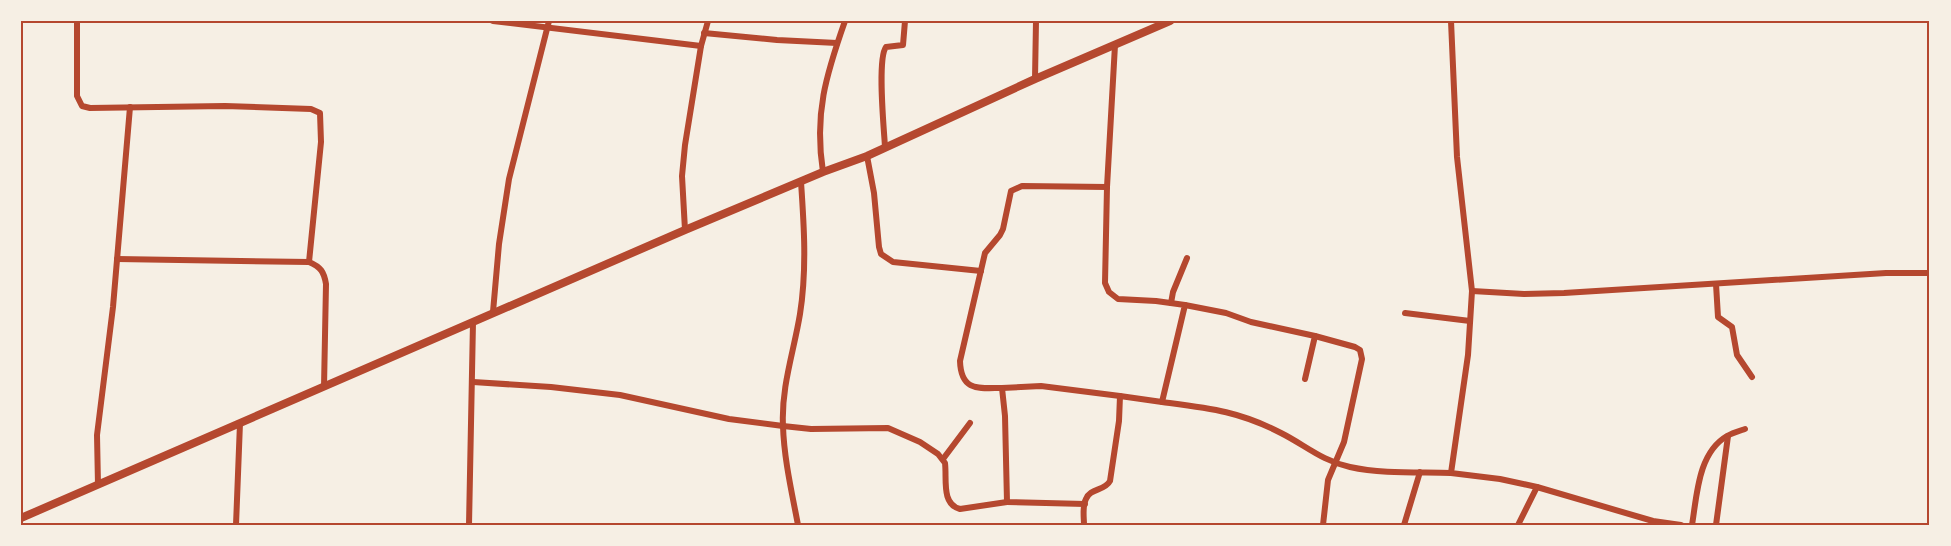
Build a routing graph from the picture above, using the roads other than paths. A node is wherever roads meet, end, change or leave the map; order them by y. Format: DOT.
graph roads {
  1 [pos="77,21"];
  2 [pos="493,21"];
  3 [pos="708,21"];
  4 [pos="845,21"];
  5 [pos="905,21"];
  6 [pos="1036,21"];
  7 [pos="1170,21"];
  8 [pos="1451,21"];
  9 [pos="548,24"];
  10 [pos="705,33"];
  11 [pos="837,43"];
  12 [pos="701,45"];
  13 [pos="1115,45"];
  14 [pos="1035,79"];
  15 [pos="130,107"];
  16 [pos="885,147"];
  17 [pos="867,156"];
  18 [pos="823,172"];
  19 [pos="801,182"];
  20 [pos="1107,187"];
  21 [pos="685,230"];
  22 [pos="1187,258"];
  23 [pos="117,259"];
  24 [pos="309,262"];
  25 [pos="981,271"];
  26 [pos="1930,273"];
  27 [pos="1716,284"];
  28 [pos="1472,291"];
  29 [pos="1171,303"];
  30 [pos="1185,305"];
  31 [pos="493,312"];
  32 [pos="1405,313"];
  33 [pos="1470,321"];
  34 [pos="473,322"];
  35 [pos="1314,336"];
  36 [pos="1752,377"];
  37 [pos="1305,379"];
  38 [pos="473,382"];
  39 [pos="324,387"];
  40 [pos="1002,388"];
  41 [pos="1120,396"];
  42 [pos="1162,402"];
  43 [pos="240,423"];
  44 [pos="970,423"];
  45 [pos="783,426"];
  46 [pos="1744,429"];
  47 [pos="1728,435"];
  48 [pos="943,459"];
  49 [pos="1336,462"];
  50 [pos="1420,472"];
  51 [pos="1450,473"];
  52 [pos="98,486"];
  53 [pos="1537,487"];
  54 [pos="1007,502"];
  55 [pos="1084,504"];
  56 [pos="21,518"];
  57 [pos="237,525"];
  58 [pos="469,525"];
  59 [pos="798,525"];
  60 [pos="1084,525"];
  61 [pos="1323,525"];
  62 [pos="1404,525"];
  63 [pos="1518,525"];
  64 [pos="1681,525"];
  65 [pos="1692,525"];
  66 [pos="1716,525"];
  1 -- 15 [label="street"];
  2 -- 9 [label="street"];
  3 -- 10 [label="street"];
  4 -- 11 [label="street"];
  5 -- 16 [label="street"];
  6 -- 14 [label="street"];
  7 -- 13 [label="street"];
  8 -- 28 [label="street"];
  9 -- 12 [label="street"];
  9 -- 31 [label="street"];
  10 -- 11 [label="street"];
  10 -- 12 [label="street"];
  11 -- 18 [label="street"];
  12 -- 21 [label="street"];
  13 -- 14 [label="street"];
  13 -- 20 [label="street"];
  14 -- 16 [label="street"];
  15 -- 23 [label="street"];
  15 -- 24 [label="street"];
  16 -- 17 [label="street"];
  17 -- 18 [label="street"];
  17 -- 25 [label="street"];
  18 -- 19 [label="street"];
  19 -- 21 [label="street"];
  19 -- 45 [label="street"];
  20 -- 25 [label="street"];
  20 -- 29 [label="street"];
  21 -- 31 [label="street"];
  22 -- 29 [label="street"];
  23 -- 24 [label="street"];
  23 -- 52 [label="street"];
  24 -- 39 [label="street"];
  25 -- 40 [label="street"];
  26 -- 27 [label="street"];
  27 -- 28 [label="street"];
  27 -- 36 [label="street"];
  28 -- 33 [label="street"];
  29 -- 30 [label="street"];
  30 -- 35 [label="street"];
  30 -- 42 [label="street"];
  31 -- 34 [label="street"];
  32 -- 33 [label="street"];
  33 -- 51 [label="street"];
  34 -- 38 [label="street"];
  34 -- 39 [label="street"];
  35 -- 37 [label="street"];
  35 -- 49 [label="street"];
  38 -- 45 [label="street"];
  38 -- 58 [label="street"];
  39 -- 43 [label="street"];
  40 -- 41 [label="street"];
  40 -- 54 [label="street"];
  41 -- 42 [label="street"];
  41 -- 55 [label="street"];
  42 -- 49 [label="street"];
  43 -- 52 [label="street"];
  43 -- 57 [label="street"];
  44 -- 48 [label="street"];
  45 -- 48 [label="street"];
  45 -- 59 [label="street"];
  46 -- 47 [label="street"];
  47 -- 65 [label="street"];
  47 -- 66 [label="street"];
  48 -- 54 [label="street"];
  49 -- 50 [label="street"];
  49 -- 61 [label="street"];
  50 -- 51 [label="street"];
  50 -- 62 [label="street"];
  51 -- 53 [label="street"];
  52 -- 56 [label="street"];
  53 -- 63 [label="street"];
  53 -- 64 [label="street"];
  54 -- 55 [label="street"];
  55 -- 60 [label="street"];
}
